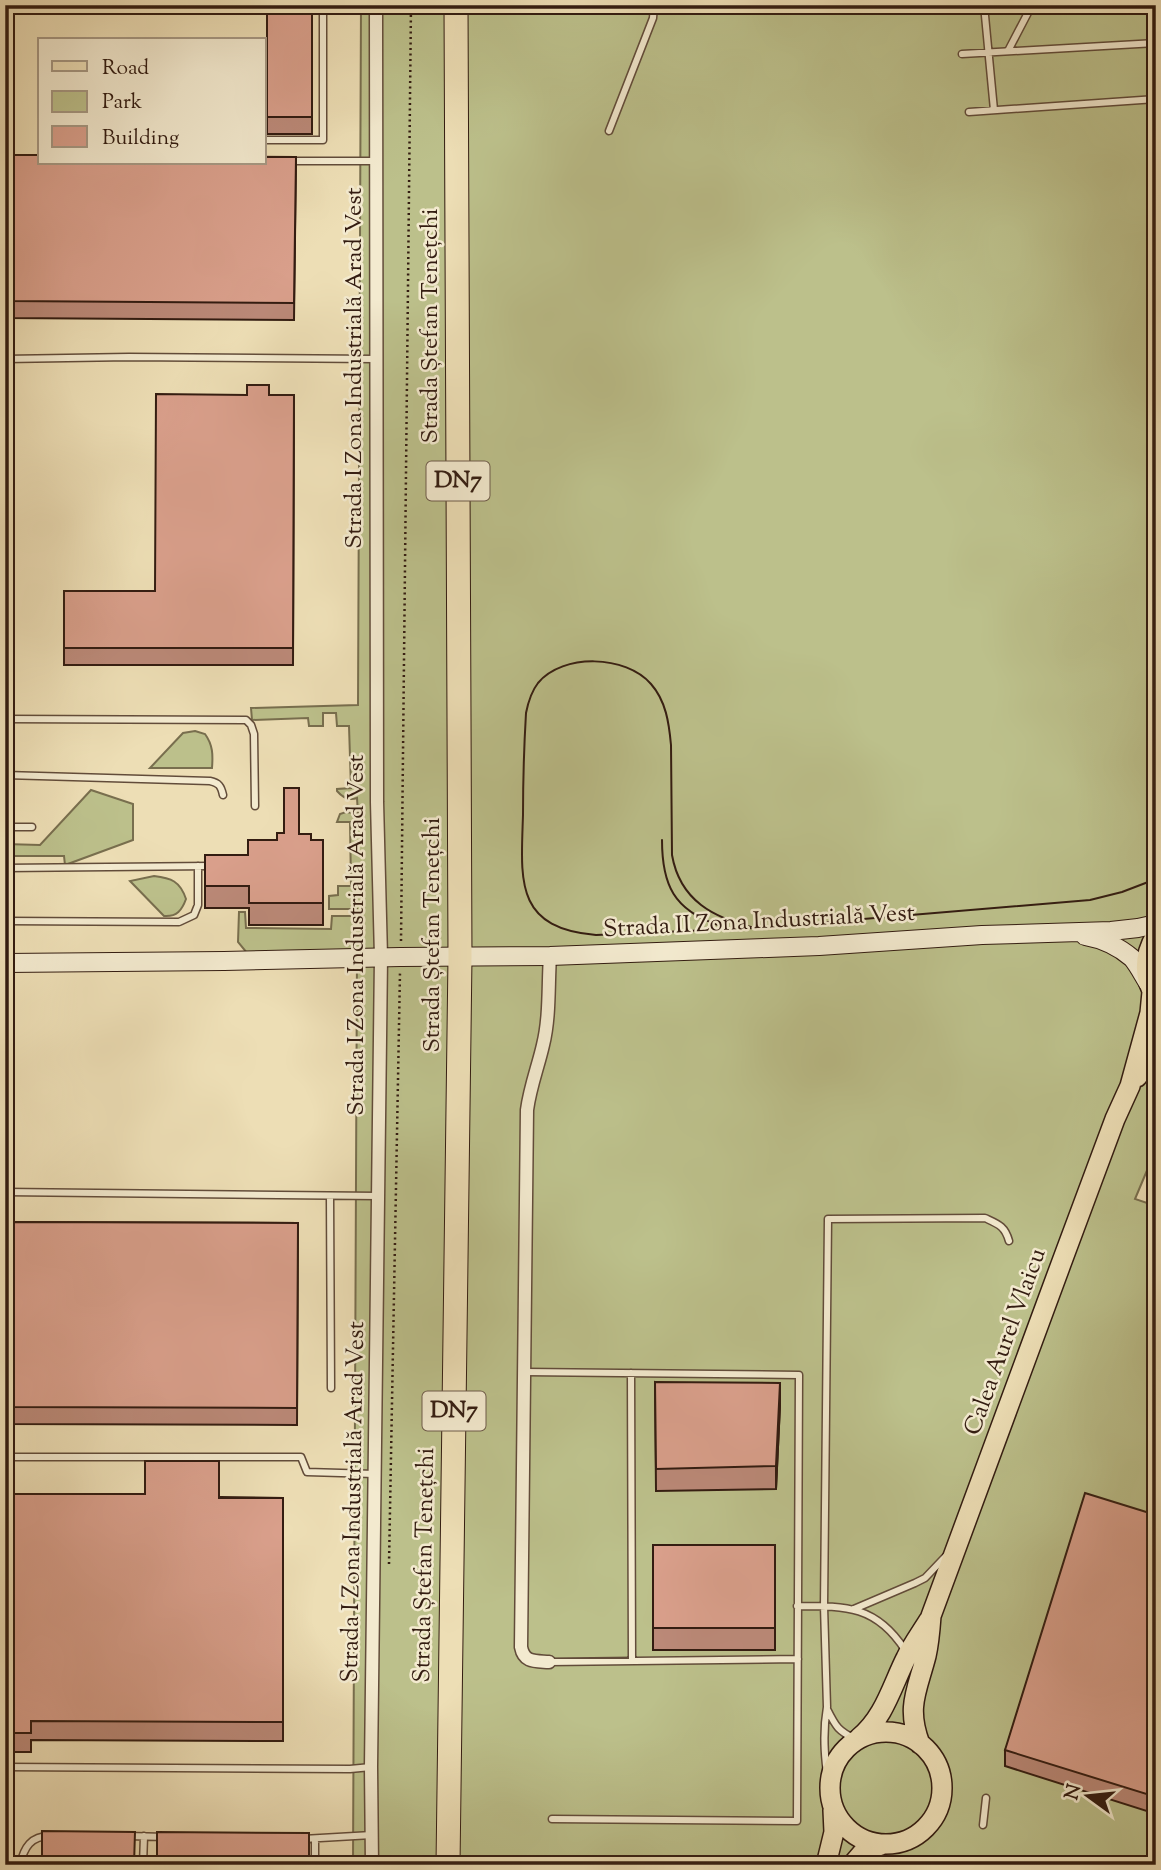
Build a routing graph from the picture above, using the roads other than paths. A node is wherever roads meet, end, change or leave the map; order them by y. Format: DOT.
graph roads {
  1 [pos="456,5"];
  2 [pos="654,5"];
  3 [pos="984,5"];
  4 [pos="1032,5"];
  5 [pos="323,7"];
  6 [pos="376,8"];
  7 [pos="1156,43"];
  8 [pos="1008,51"];
  9 [pos="989,52"];
  10 [pos="962,54"];
  11 [pos="1156,99"];
  12 [pos="994,110"];
  13 [pos="969,112"];
  14 [pos="609,131"];
  15 [pos="266,140"];
  16 [pos="277,161"];
  17 [pos="376,161"];
  18 [pos="5,359"];
  19 [pos="376,359"];
  20 [pos="5,719"];
  21 [pos="5,775"];
  22 [pos="223,795"];
  23 [pos="255,806"];
  24 [pos="5,827"];
  25 [pos="32,827"];
  26 [pos="198,866"];
  27 [pos="211,866"];
  28 [pos="5,868"];
  29 [pos="5,921"];
  30 [pos="1156,924"];
  31 [pos="1061,932"];
  32 [pos="1156,935"];
  33 [pos="550,956"];
  34 [pos="381,957"];
  35 [pos="460,957"];
  36 [pos="5,963"];
  37 [pos="1152,991"];
  38 [pos="1153,1059"];
  39 [pos="1130,1086"];
  40 [pos="5,1192"];
  41 [pos="330,1196"];
  42 [pos="379,1196"];
  43 [pos="1009,1241"];
  44 [pos="523,1372"];
  45 [pos="631,1373"];
  46 [pos="331,1388"];
  47 [pos="5,1457"];
  48 [pos="376,1474"];
  49 [pos="956,1545"];
  50 [pos="797,1606"];
  51 [pos="824,1606"];
  52 [pos="854,1609"];
  53 [pos="931,1616"];
  54 [pos="907,1654"];
  55 [pos="798,1659"];
  56 [pos="632,1661"];
  57 [pos="549,1662"];
  58 [pos="827,1707"];
  59 [pos="858,1740"];
  60 [pos="920,1744"];
  61 [pos="5,1766"];
  62 [pos="371,1767"];
  63 [pos="986,1798"];
  64 [pos="832,1801"];
  65 [pos="552,1819"];
  66 [pos="983,1825"];
  67 [pos="372,1835"];
  68 [pos="55,1836"];
  69 [pos="118,1836"];
  70 [pos="144,1836"];
  71 [pos="170,1837"];
  72 [pos="289,1839"];
  73 [pos="315,1839"];
  74 [pos="881,1845"];
  75 [pos="20,1865"];
  76 [pos="143,1865"];
  77 [pos="315,1865"];
  78 [pos="372,1865"];
  79 [pos="448,1865"];
  80 [pos="826,1865"];
  81 [pos="852,1865"];
  1 -- 35 [label="highway, Strada Ștefan Tenețchi / DN7"];
  2 -- 14 [label="lane"];
  3 -- 9 [label="lane"];
  4 -- 8 [label="lane"];
  5 -- 6 [label="lane"];
  5 -- 15 [label="lane"];
  6 -- 17 [label="street, Strada I Zona Industrială Arad Vest"];
  7 -- 8 [label="lane"];
  8 -- 9 [label="lane"];
  9 -- 10 [label="lane"];
  9 -- 12 [label="lane"];
  11 -- 12 [label="lane"];
  12 -- 13 [label="lane"];
  16 -- 17 [label="lane"];
  17 -- 19 [label="street, Strada I Zona Industrială Arad Vest"];
  18 -- 19 [label="lane"];
  19 -- 34 [label="street, Strada I Zona Industrială Arad Vest"];
  20 -- 23 [label="lane"];
  21 -- 22 [label="lane"];
  24 -- 25 [label="lane"];
  26 -- 27 [label="lane"];
  26 -- 28 [label="lane"];
  26 -- 29 [label="lane"];
  30 -- 31 [label="street, Strada II Zona Industrială Vest"];
  31 -- 33 [label="street, Strada II Zona Industrială Vest"];
  31 -- 37 [label="street, Strada II Zona Industrială Vest"];
  32 -- 37 [label="main road, Calea Aurel Vlaicu"];
  33 -- 35 [label="street, Strada II Zona Industrială Vest"];
  33 -- 44 [label="street"];
  34 -- 35 [label="street, Strada II Zona Industrială Vest"];
  34 -- 36 [label="street, Strada II Zona Industrială Vest"];
  34 -- 42 [label="street, Strada I Zona Industrială Arad Vest"];
  35 -- 79 [label="highway, Strada Ștefan Tenețchi / DN7"];
  37 -- 39 [label="main road, Calea Aurel Vlaicu"];
  38 -- 39 [label="main road, Calea Aurel Vlaicu"];
  39 -- 49 [label="main road, Calea Aurel Vlaicu"];
  40 -- 41 [label="lane"];
  41 -- 42 [label="lane"];
  41 -- 46 [label="lane"];
  42 -- 48 [label="street, Strada I Zona Industrială Arad Vest"];
  43 -- 51 [label="lane"];
  44 -- 45 [label="lane"];
  44 -- 57 [label="street"];
  45 -- 50 [label="lane"];
  45 -- 56 [label="lane"];
  47 -- 48 [label="lane"];
  48 -- 62 [label="street, Strada I Zona Industrială Arad Vest"];
  49 -- 52 [label="lane"];
  49 -- 53 [label="main road, Calea Aurel Vlaicu"];
  50 -- 51 [label="lane"];
  50 -- 55 [label="lane"];
  51 -- 52 [label="lane"];
  51 -- 58 [label="lane"];
  52 -- 54 [label="lane"];
  53 -- 54 [label="main road"];
  53 -- 60 [label="main road"];
  54 -- 59 [label="main road"];
  55 -- 56 [label="lane"];
  55 -- 65 [label="lane"];
  56 -- 57 [label="lane"];
  58 -- 59 [label="lane"];
  58 -- 64 [label="lane"];
  59 -- 60 [label="main road"];
  59 -- 64 [label="main road"];
  60 -- 74 [label="main road"];
  61 -- 62 [label="lane"];
  62 -- 67 [label="street, Strada I Zona Industrială Arad Vest"];
  63 -- 66 [label="lane"];
  64 -- 74 [label="main road"];
  64 -- 80 [label="main road"];
  67 -- 73 [label="lane"];
  67 -- 78 [label="street, Strada I Zona Industrială Arad Vest"];
  68 -- 75 [label="lane"];
  69 -- 70 [label="lane"];
  70 -- 71 [label="lane"];
  70 -- 76 [label="lane"];
  72 -- 73 [label="lane"];
  73 -- 77 [label="lane"];
  74 -- 81 [label="main road"];
}
